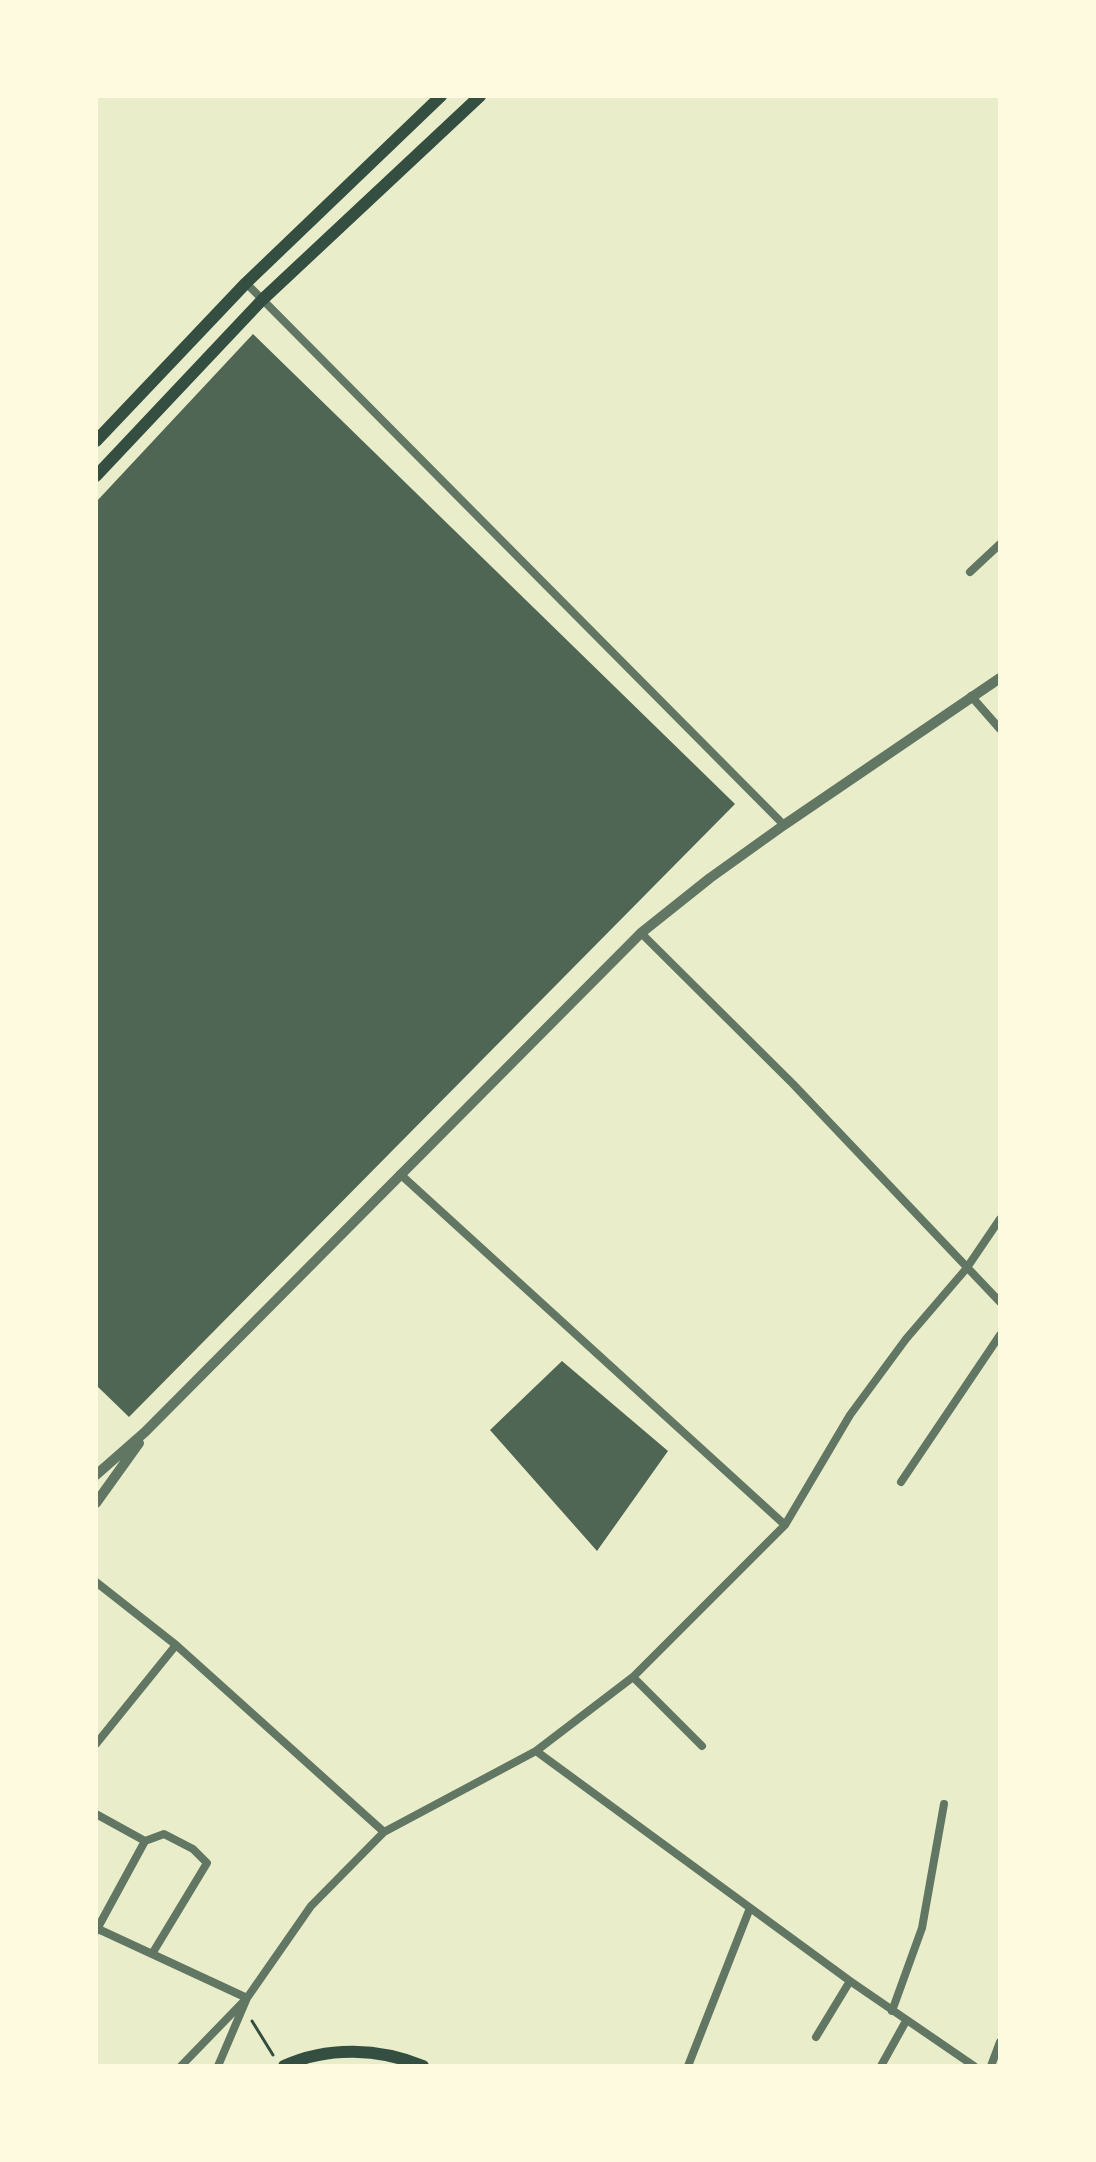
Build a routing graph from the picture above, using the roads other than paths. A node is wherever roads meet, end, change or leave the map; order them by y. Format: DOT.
graph roads {
  1 [pos="441,96"];
  2 [pos="480,96"];
  3 [pos="246,283"];
  4 [pos="262,300"];
  5 [pos="96,441"];
  6 [pos="96,476"];
  7 [pos="1000,544"];
  8 [pos="970,572"];
  9 [pos="1000,678"];
  10 [pos="971,696"];
  11 [pos="1000,729"];
  12 [pos="784,825"];
  13 [pos="641,933"];
  14 [pos="400,1174"];
  15 [pos="1000,1219"];
  16 [pos="966,1269"];
  17 [pos="1000,1302"];
  18 [pos="1000,1335"];
  19 [pos="145,1432"];
  20 [pos="96,1475"];
  21 [pos="901,1482"];
  22 [pos="96,1503"];
  23 [pos="785,1525"];
  24 [pos="96,1582"];
  25 [pos="176,1645"];
  26 [pos="633,1677"];
  27 [pos="96,1744"];
  28 [pos="702,1746"];
  29 [pos="536,1751"];
  30 [pos="944,1804"];
  31 [pos="96,1814"];
  32 [pos="384,1832"];
  33 [pos="145,1841"];
  34 [pos="750,1908"];
  35 [pos="96,1929"];
  36 [pos="152,1954"];
  37 [pos="850,1981"];
  38 [pos="247,1998"];
  39 [pos="892,2011"];
  40 [pos="906,2021"];
  41 [pos="816,2037"];
  42 [pos="1000,2042"];
  43 [pos="181,2066"];
  44 [pos="218,2066"];
  45 [pos="284,2066"];
  46 [pos="423,2066"];
  47 [pos="688,2066"];
  48 [pos="881,2066"];
  49 [pos="974,2066"];
  50 [pos="991,2066"];
  1 -- 3 [label="main road"];
  2 -- 4 [label="main road"];
  3 -- 4 [label="street"];
  3 -- 5 [label="main road"];
  4 -- 6 [label="main road"];
  4 -- 12 [label="street"];
  7 -- 8 [label="street"];
  9 -- 10 [label="street"];
  10 -- 11 [label="street"];
  10 -- 12 [label="street"];
  12 -- 13 [label="street"];
  13 -- 14 [label="street"];
  13 -- 16 [label="street"];
  14 -- 19 [label="street"];
  14 -- 23 [label="street"];
  15 -- 16 [label="street"];
  16 -- 17 [label="street"];
  16 -- 23 [label="street"];
  18 -- 21 [label="street"];
  19 -- 20 [label="street"];
  19 -- 22 [label="street"];
  23 -- 26 [label="street"];
  24 -- 25 [label="street"];
  25 -- 27 [label="street"];
  25 -- 32 [label="street"];
  26 -- 28 [label="street"];
  26 -- 29 [label="street"];
  29 -- 32 [label="street"];
  29 -- 34 [label="street"];
  30 -- 39 [label="street"];
  31 -- 33 [label="street"];
  32 -- 38 [label="street"];
  33 -- 35 [label="street"];
  33 -- 36 [label="street"];
  34 -- 37 [label="street"];
  34 -- 47 [label="street"];
  35 -- 36 [label="street"];
  36 -- 38 [label="street"];
  37 -- 39 [label="street"];
  37 -- 41 [label="street"];
  38 -- 43 [label="street"];
  38 -- 44 [label="street"];
  39 -- 40 [label="street"];
  40 -- 48 [label="street"];
  40 -- 49 [label="street"];
  42 -- 50 [label="street"];
  45 -- 46 [label="main road"];
}
